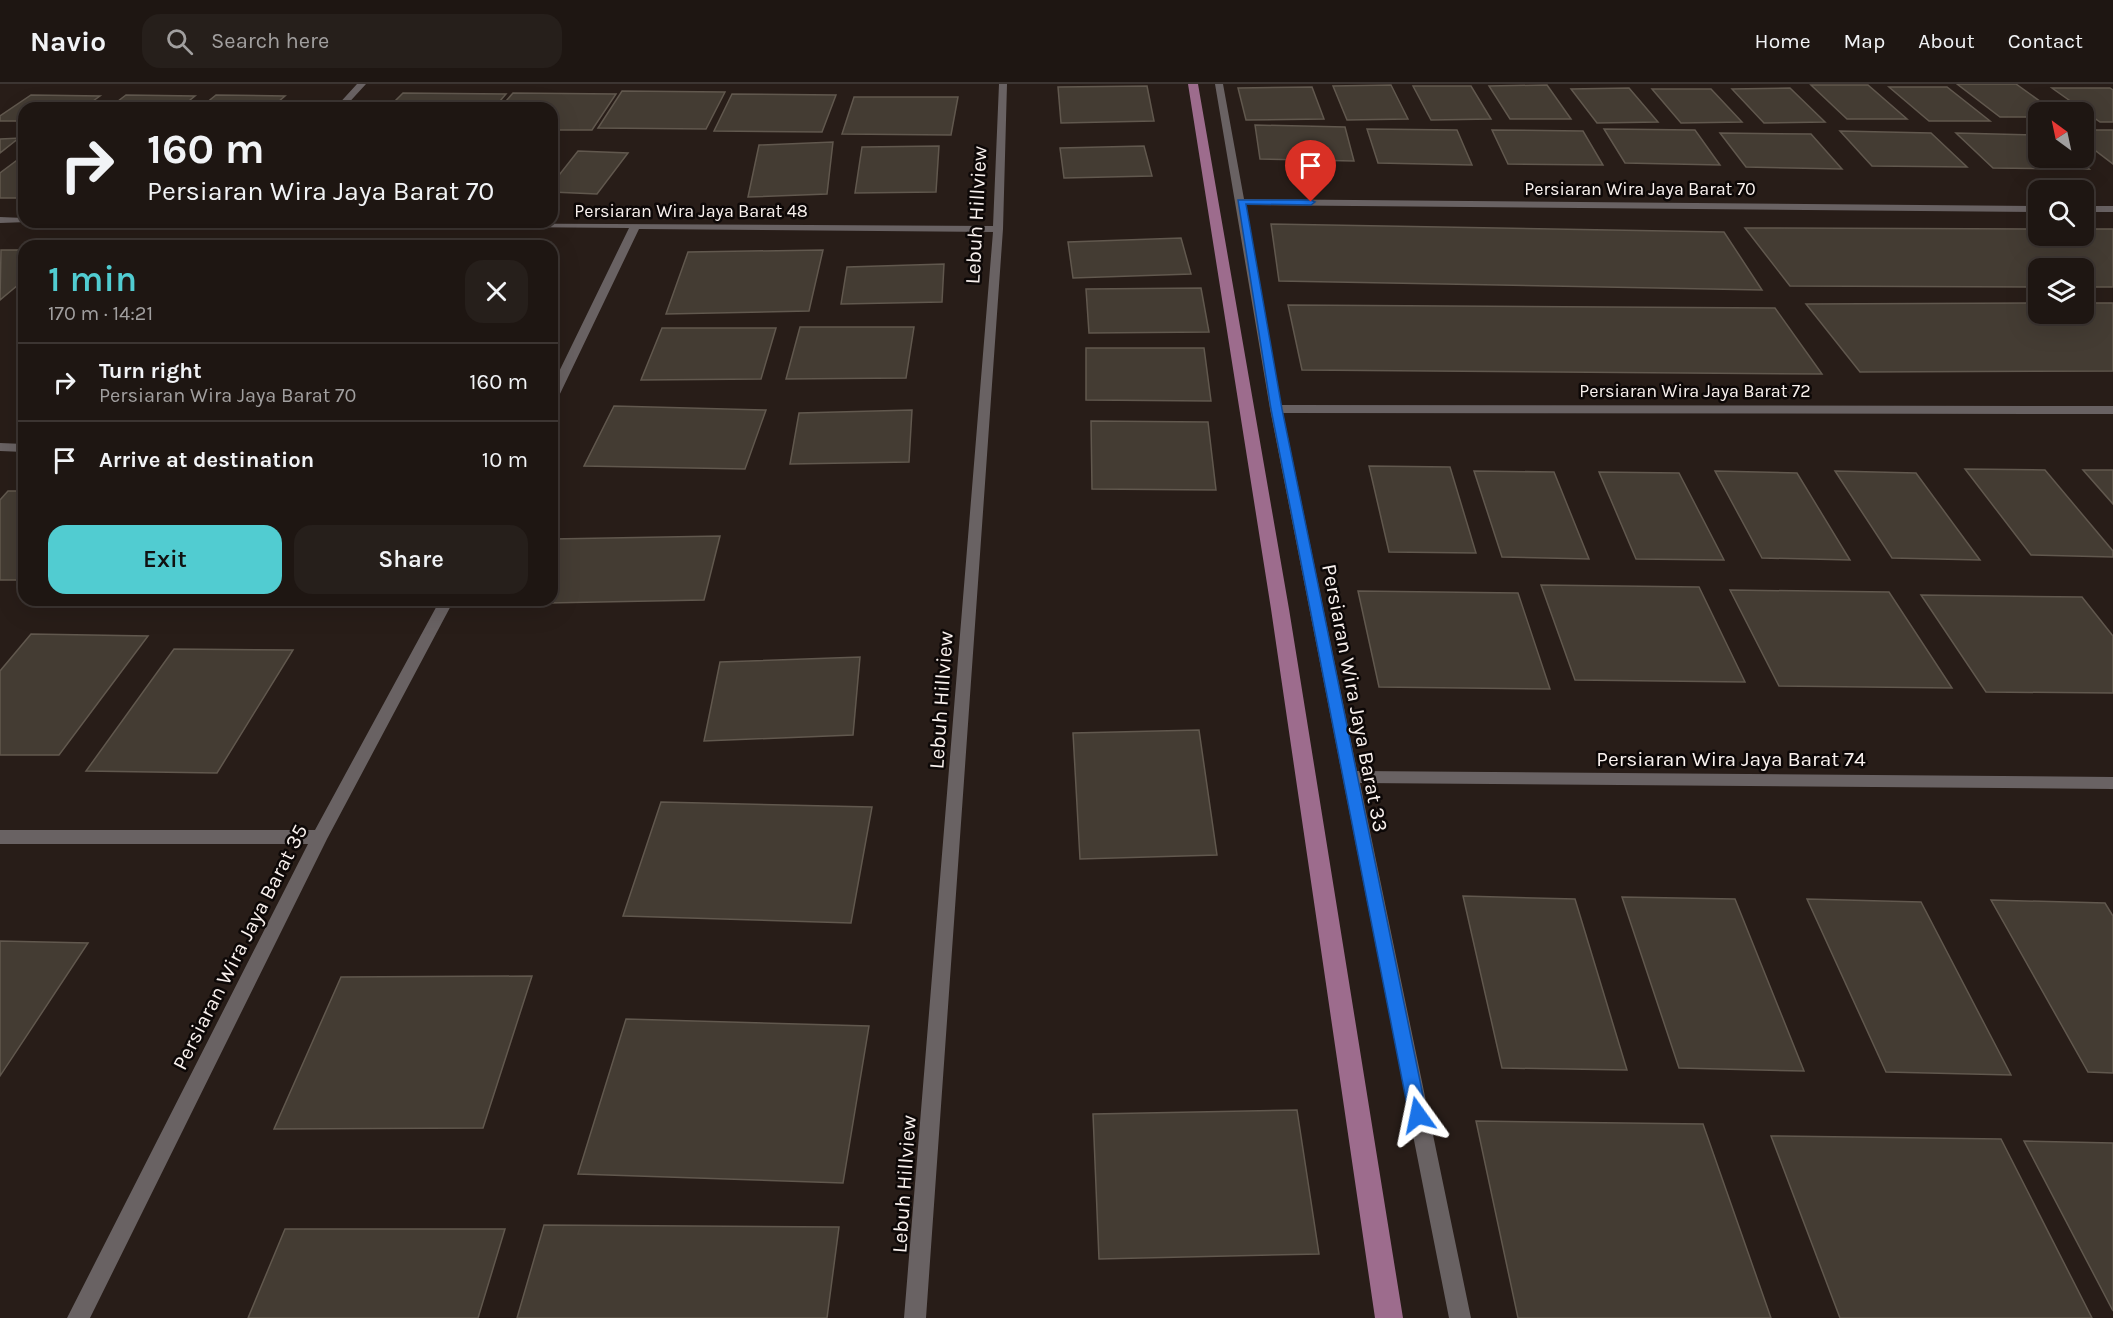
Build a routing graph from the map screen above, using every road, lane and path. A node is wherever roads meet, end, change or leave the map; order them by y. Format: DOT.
graph roads {
  1 [pos="362,84"];
  2 [pos="1003,84"];
  3 [pos="1219,84"];
  4 [pos="345,102"];
  5 [pos="1241,202"];
  6 [pos="2028,208"];
  7 [pos="2094,209"];
  8 [pos="2113,209"];
  9 [pos="0,220"];
  10 [pos="18,221"];
  11 [pos="558,226"];
  12 [pos="635,227"];
  13 [pos="998,229"];
  14 [pos="558,387"];
  15 [pos="1276,409"];
  16 [pos="2113,410"];
  17 [pos="0,447"];
  18 [pos="18,447"];
  19 [pos="444,606"];
  20 [pos="1350,777"];
  21 [pos="2113,783"];
  22 [pos="0,837"];
  23 [pos="320,837"];
  24 [pos="78,1318"];
  25 [pos="915,1318"];
  26 [pos="1460,1318"];
  1 -- 4 [label="street"];
  2 -- 13 [label="street, Lebuh Hillview"];
  3 -- 5 [label="street, Persiaran Wira Jaya Barat 33"];
  5 -- 6 [label="street, Persiaran Wira Jaya Barat 70"];
  5 -- 15 [label="street, Persiaran Wira Jaya Barat 33"];
  7 -- 8 [label="street"];
  9 -- 10 [label="street"];
  11 -- 12 [label="street, Persiaran Wira Jaya Barat 48"];
  12 -- 13 [label="street, Persiaran Wira Jaya Barat 48"];
  12 -- 14 [label="street"];
  13 -- 25 [label="street, Lebuh Hillview"];
  15 -- 16 [label="street, Persiaran Wira Jaya Barat 72"];
  15 -- 20 [label="street, Persiaran Wira Jaya Barat 33"];
  17 -- 18 [label="street"];
  19 -- 23 [label="street, Persiaran Wira Jaya Barat 35"];
  20 -- 21 [label="street, Persiaran Wira Jaya Barat 74"];
  20 -- 26 [label="street, Persiaran Wira Jaya Barat 33"];
  22 -- 23 [label="street"];
  23 -- 24 [label="street, Persiaran Wira Jaya Barat 35"];
}
